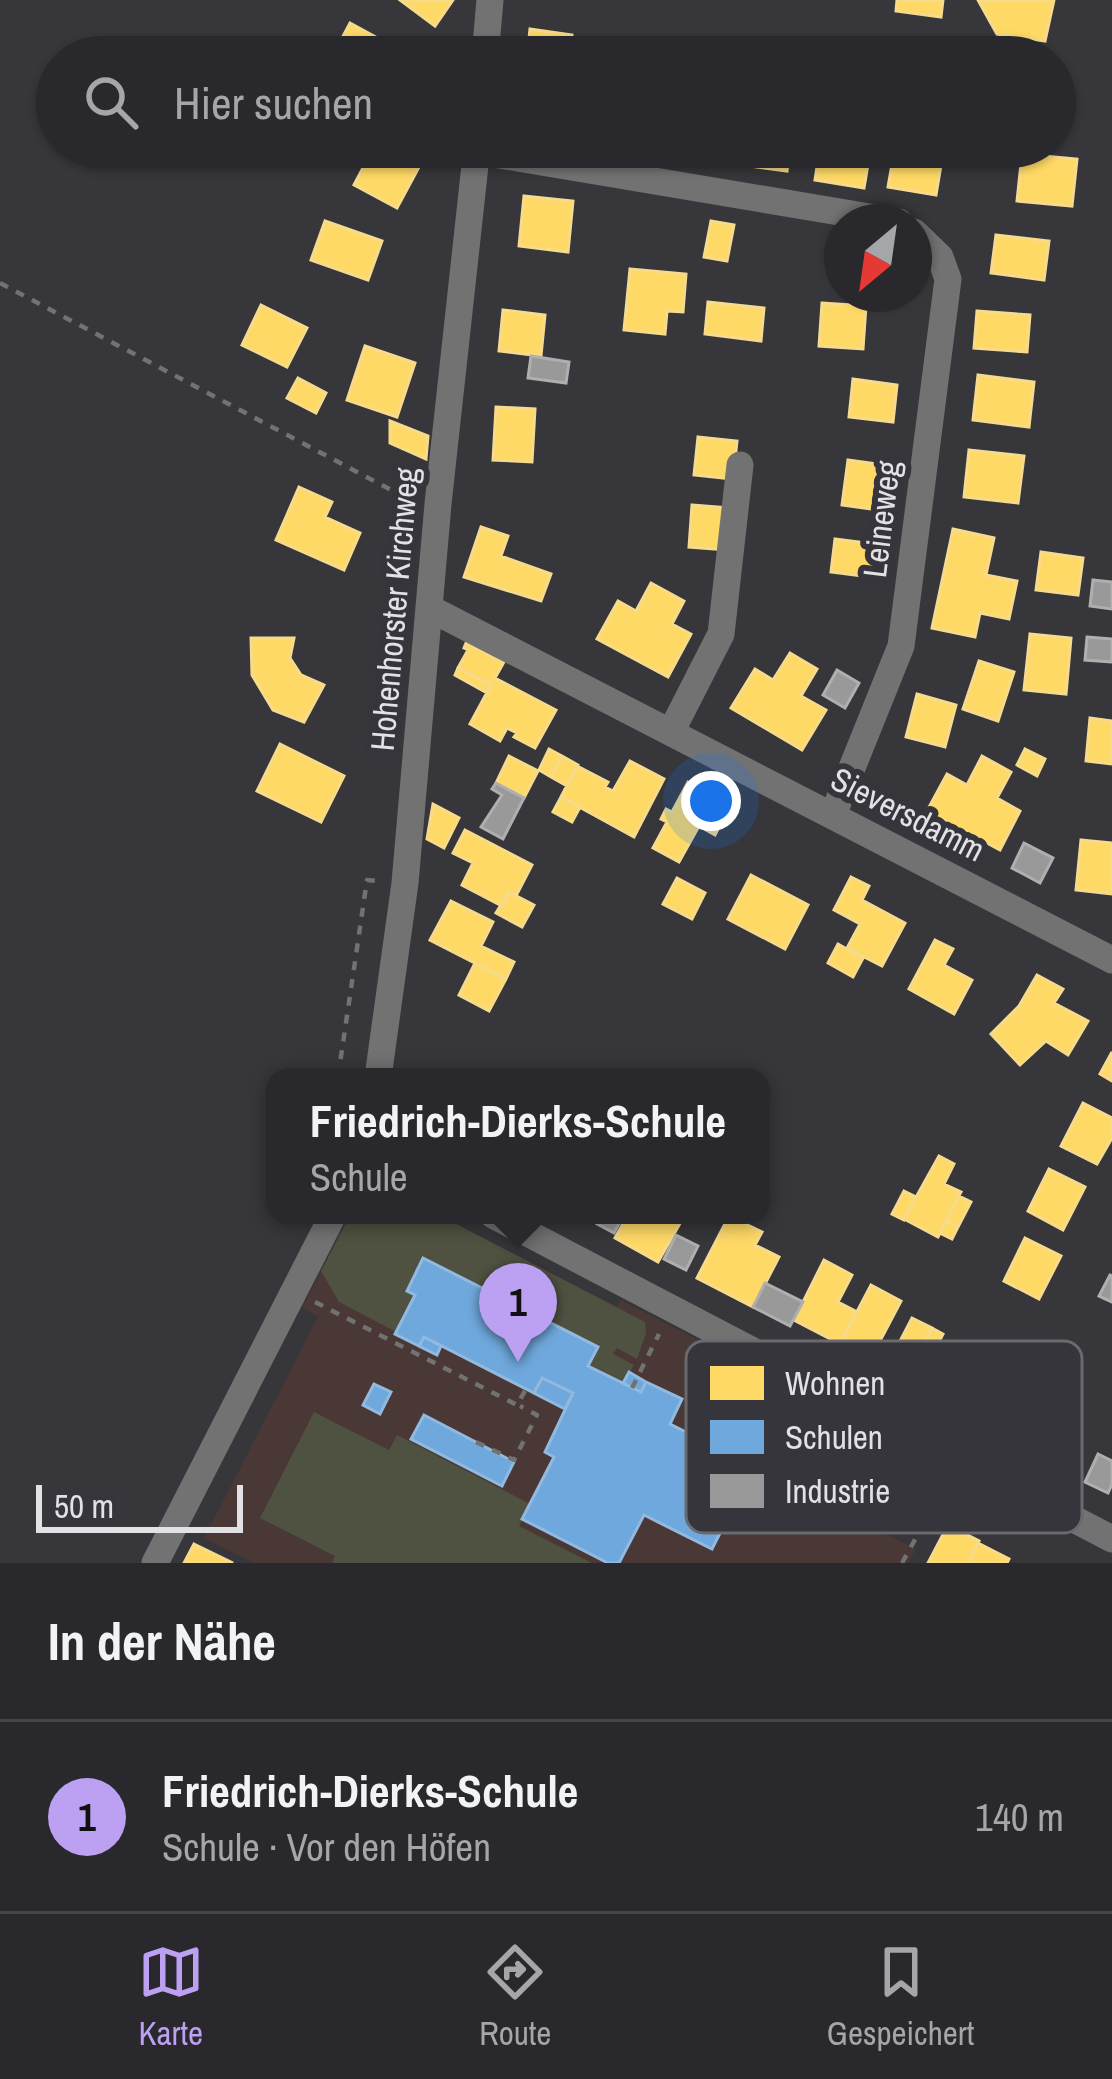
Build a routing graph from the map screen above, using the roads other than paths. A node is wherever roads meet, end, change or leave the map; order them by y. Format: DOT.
graph roads {
  1 [pos="490,0"];
  2 [pos="487,36"];
  3 [pos="474,168"];
  4 [pos="586,168"];
  5 [pos="824,209"];
  6 [pos="932,249"];
  7 [pos="740,465"];
  8 [pos="431,608"];
  9 [pos="671,732"];
  10 [pos="833,815"];
  11 [pos="1112,960"];
  12 [pos="379,1068"];
  13 [pos="328,1224"];
  14 [pos="510,1224"];
  15 [pos="736,1341"];
  16 [pos="1082,1523"];
  17 [pos="1112,1539"];
  18 [pos="155,1563"];
  1 -- 2 [label="street"];
  3 -- 8 [label="street, Hohenhorster Kirchweg"];
  4 -- 5 [label="street"];
  6 -- 10 [label="street, Leineweg"];
  7 -- 9 [label="street"];
  8 -- 9 [label="street, Sieversdamm"];
  8 -- 12 [label="street, Hohenhorster Kirchweg"];
  9 -- 10 [label="street, Sieversdamm"];
  10 -- 11 [label="street, Sieversdamm"];
  13 -- 18 [label="street"];
  14 -- 15 [label="street"];
  16 -- 17 [label="street"];
}
